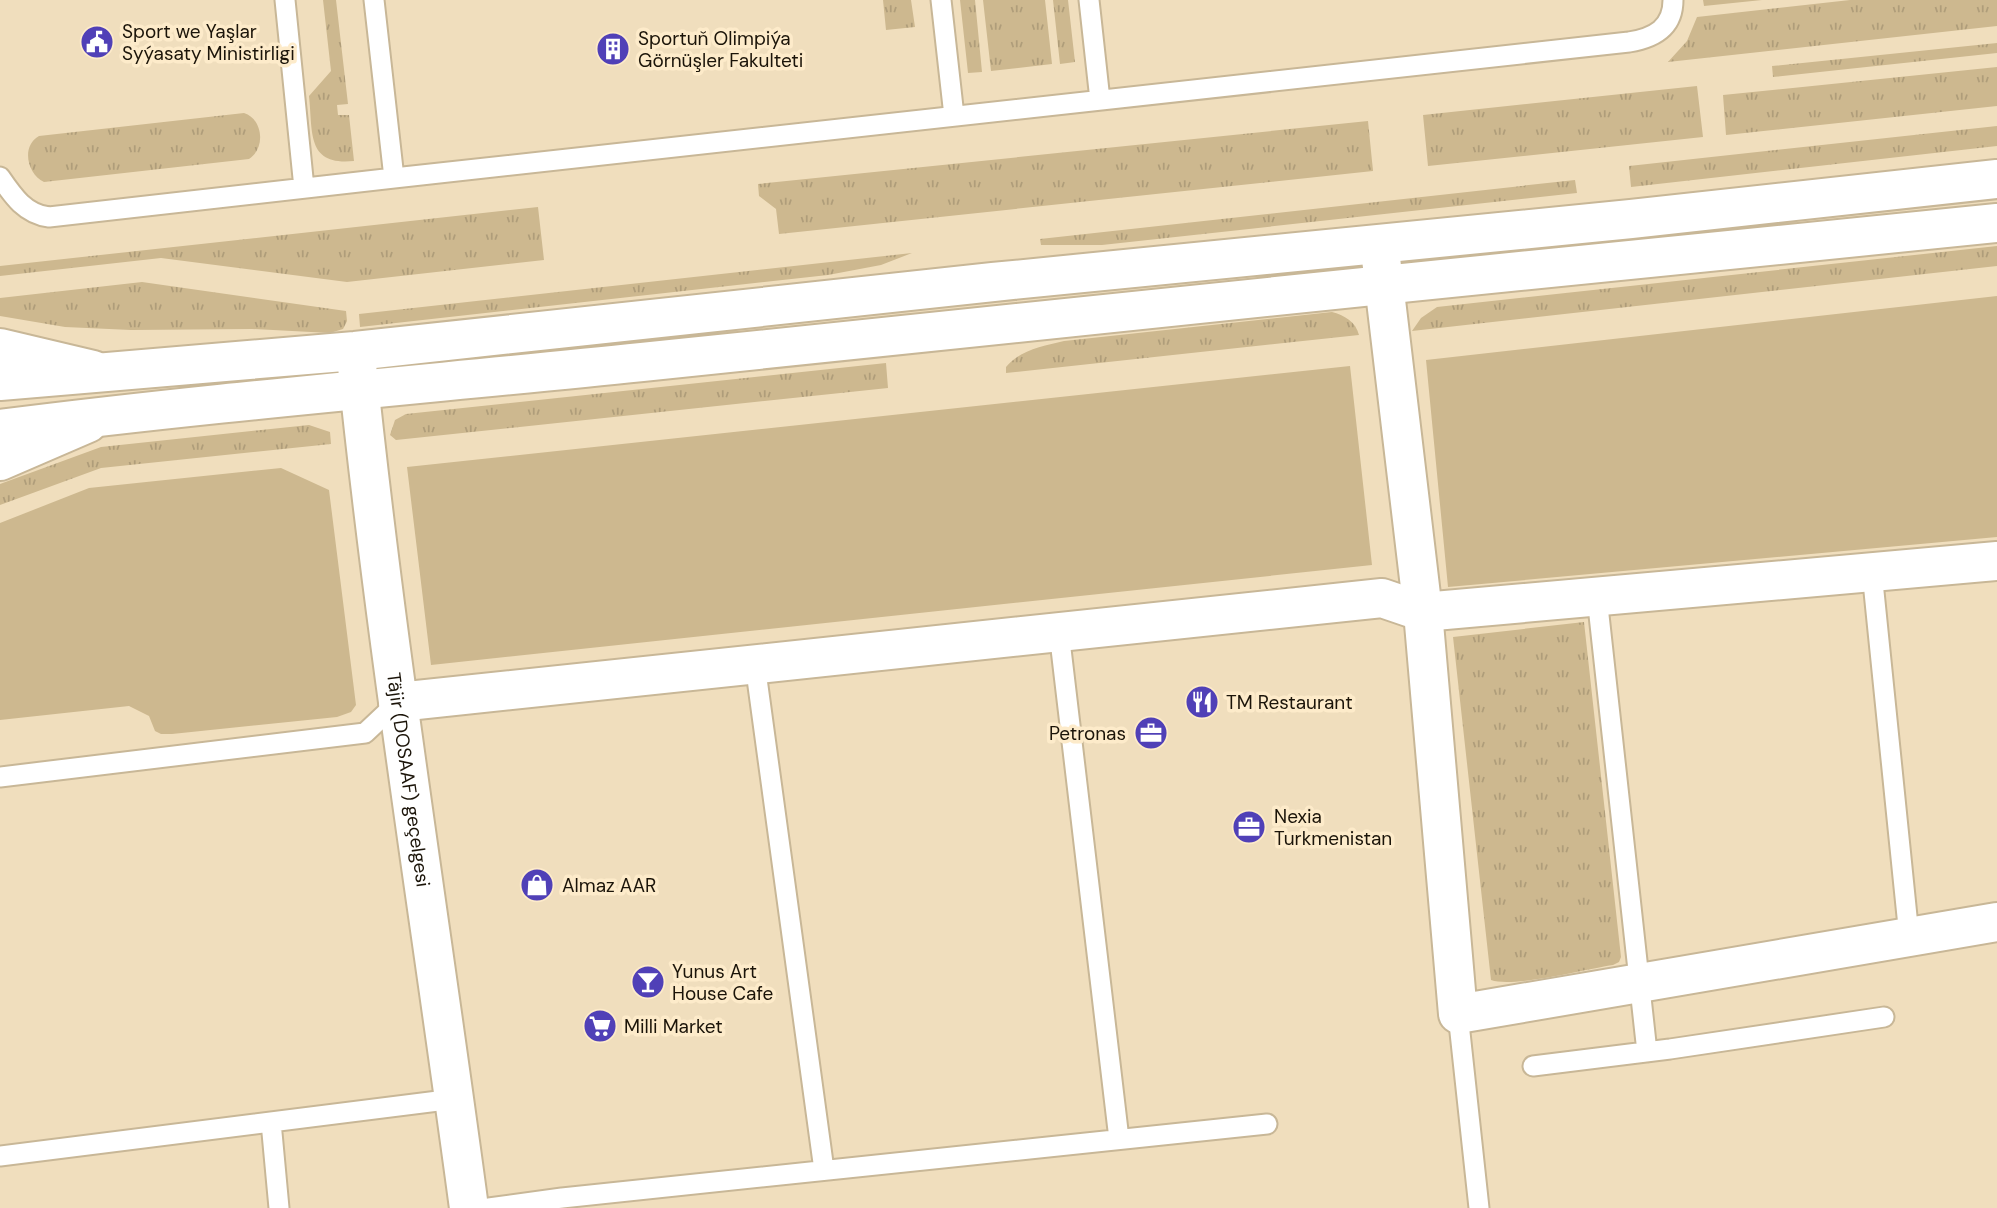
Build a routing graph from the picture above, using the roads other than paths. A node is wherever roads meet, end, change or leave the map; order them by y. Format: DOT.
graph roads {
  1 [pos="285,0"];
  2 [pos="374,0"];
  3 [pos="941,0"];
  4 [pos="1089,0"];
  5 [pos="1673,0"];
  6 [pos="1100,100"];
  7 [pos="954,116"];
  8 [pos="0,177"];
  9 [pos="394,178"];
  10 [pos="1997,179"];
  11 [pos="304,188"];
  12 [pos="1997,223"];
  13 [pos="1379,243"];
  14 [pos="1383,284"];
  15 [pos="0,348"];
  16 [pos="355,351"];
  17 [pos="99,371"];
  18 [pos="0,381"];
  19 [pos="359,391"];
  20 [pos="106,416"];
  21 [pos="0,429"];
  22 [pos="0,460"];
  23 [pos="1997,561"];
  24 [pos="1872,572"];
  25 [pos="1597,597"];
  26 [pos="1423,612"];
  27 [pos="1059,632"];
  28 [pos="755,664"];
  29 [pos="398,702"];
  30 [pos="0,777"];
  31 [pos="1997,922"];
  32 [pos="1909,936"];
  33 [pos="1640,982"];
  34 [pos="1458,1014"];
  35 [pos="1884,1017"];
  36 [pos="1647,1052"];
  37 [pos="1533,1066"];
  38 [pos="454,1099"];
  39 [pos="271,1122"];
  40 [pos="1267,1124"];
  41 [pos="1119,1139"];
  42 [pos="0,1156"];
  43 [pos="824,1170"];
  44 [pos="563,1203"];
  45 [pos="279,1208"];
  46 [pos="469,1208"];
  47 [pos="489,1208"];
  48 [pos="1479,1208"];
  1 -- 11 [label="lane"];
  2 -- 9 [label="lane"];
  3 -- 7 [label="lane"];
  4 -- 6 [label="lane"];
  5 -- 6 [label="lane"];
  6 -- 7 [label="lane"];
  7 -- 9 [label="lane"];
  8 -- 11 [label="lane"];
  9 -- 11 [label="lane"];
  10 -- 13 [label="main road"];
  12 -- 14 [label="main road"];
  13 -- 14 [label="main road"];
  13 -- 16 [label="main road"];
  14 -- 19 [label="main road"];
  14 -- 26 [label="main road"];
  15 -- 17 [label="main road"];
  16 -- 17 [label="main road"];
  16 -- 19 [label="main road, Täjir (DOSAAF) geçelgesi"];
  17 -- 18 [label="main road"];
  19 -- 20 [label="main road"];
  19 -- 29 [label="main road, Täjir (DOSAAF) geçelgesi"];
  20 -- 21 [label="main road"];
  20 -- 22 [label="main road"];
  23 -- 24 [label="main road"];
  24 -- 25 [label="main road"];
  24 -- 32 [label="lane"];
  25 -- 26 [label="main road"];
  25 -- 33 [label="lane"];
  26 -- 27 [label="main road"];
  26 -- 34 [label="main road"];
  27 -- 28 [label="main road"];
  27 -- 41 [label="lane"];
  28 -- 29 [label="main road"];
  28 -- 43 [label="lane"];
  29 -- 30 [label="lane"];
  29 -- 38 [label="main road, Täjir (DOSAAF) geçelgesi"];
  31 -- 32 [label="main road"];
  32 -- 33 [label="main road"];
  33 -- 34 [label="main road"];
  33 -- 36 [label="lane"];
  34 -- 48 [label="lane"];
  35 -- 36 [label="lane"];
  36 -- 37 [label="lane"];
  38 -- 39 [label="lane"];
  38 -- 46 [label="main road, Täjir (DOSAAF) geçelgesi"];
  39 -- 42 [label="lane"];
  39 -- 45 [label="lane"];
  40 -- 41 [label="lane"];
  41 -- 43 [label="lane"];
  43 -- 44 [label="lane"];
  44 -- 47 [label="lane"];
}
